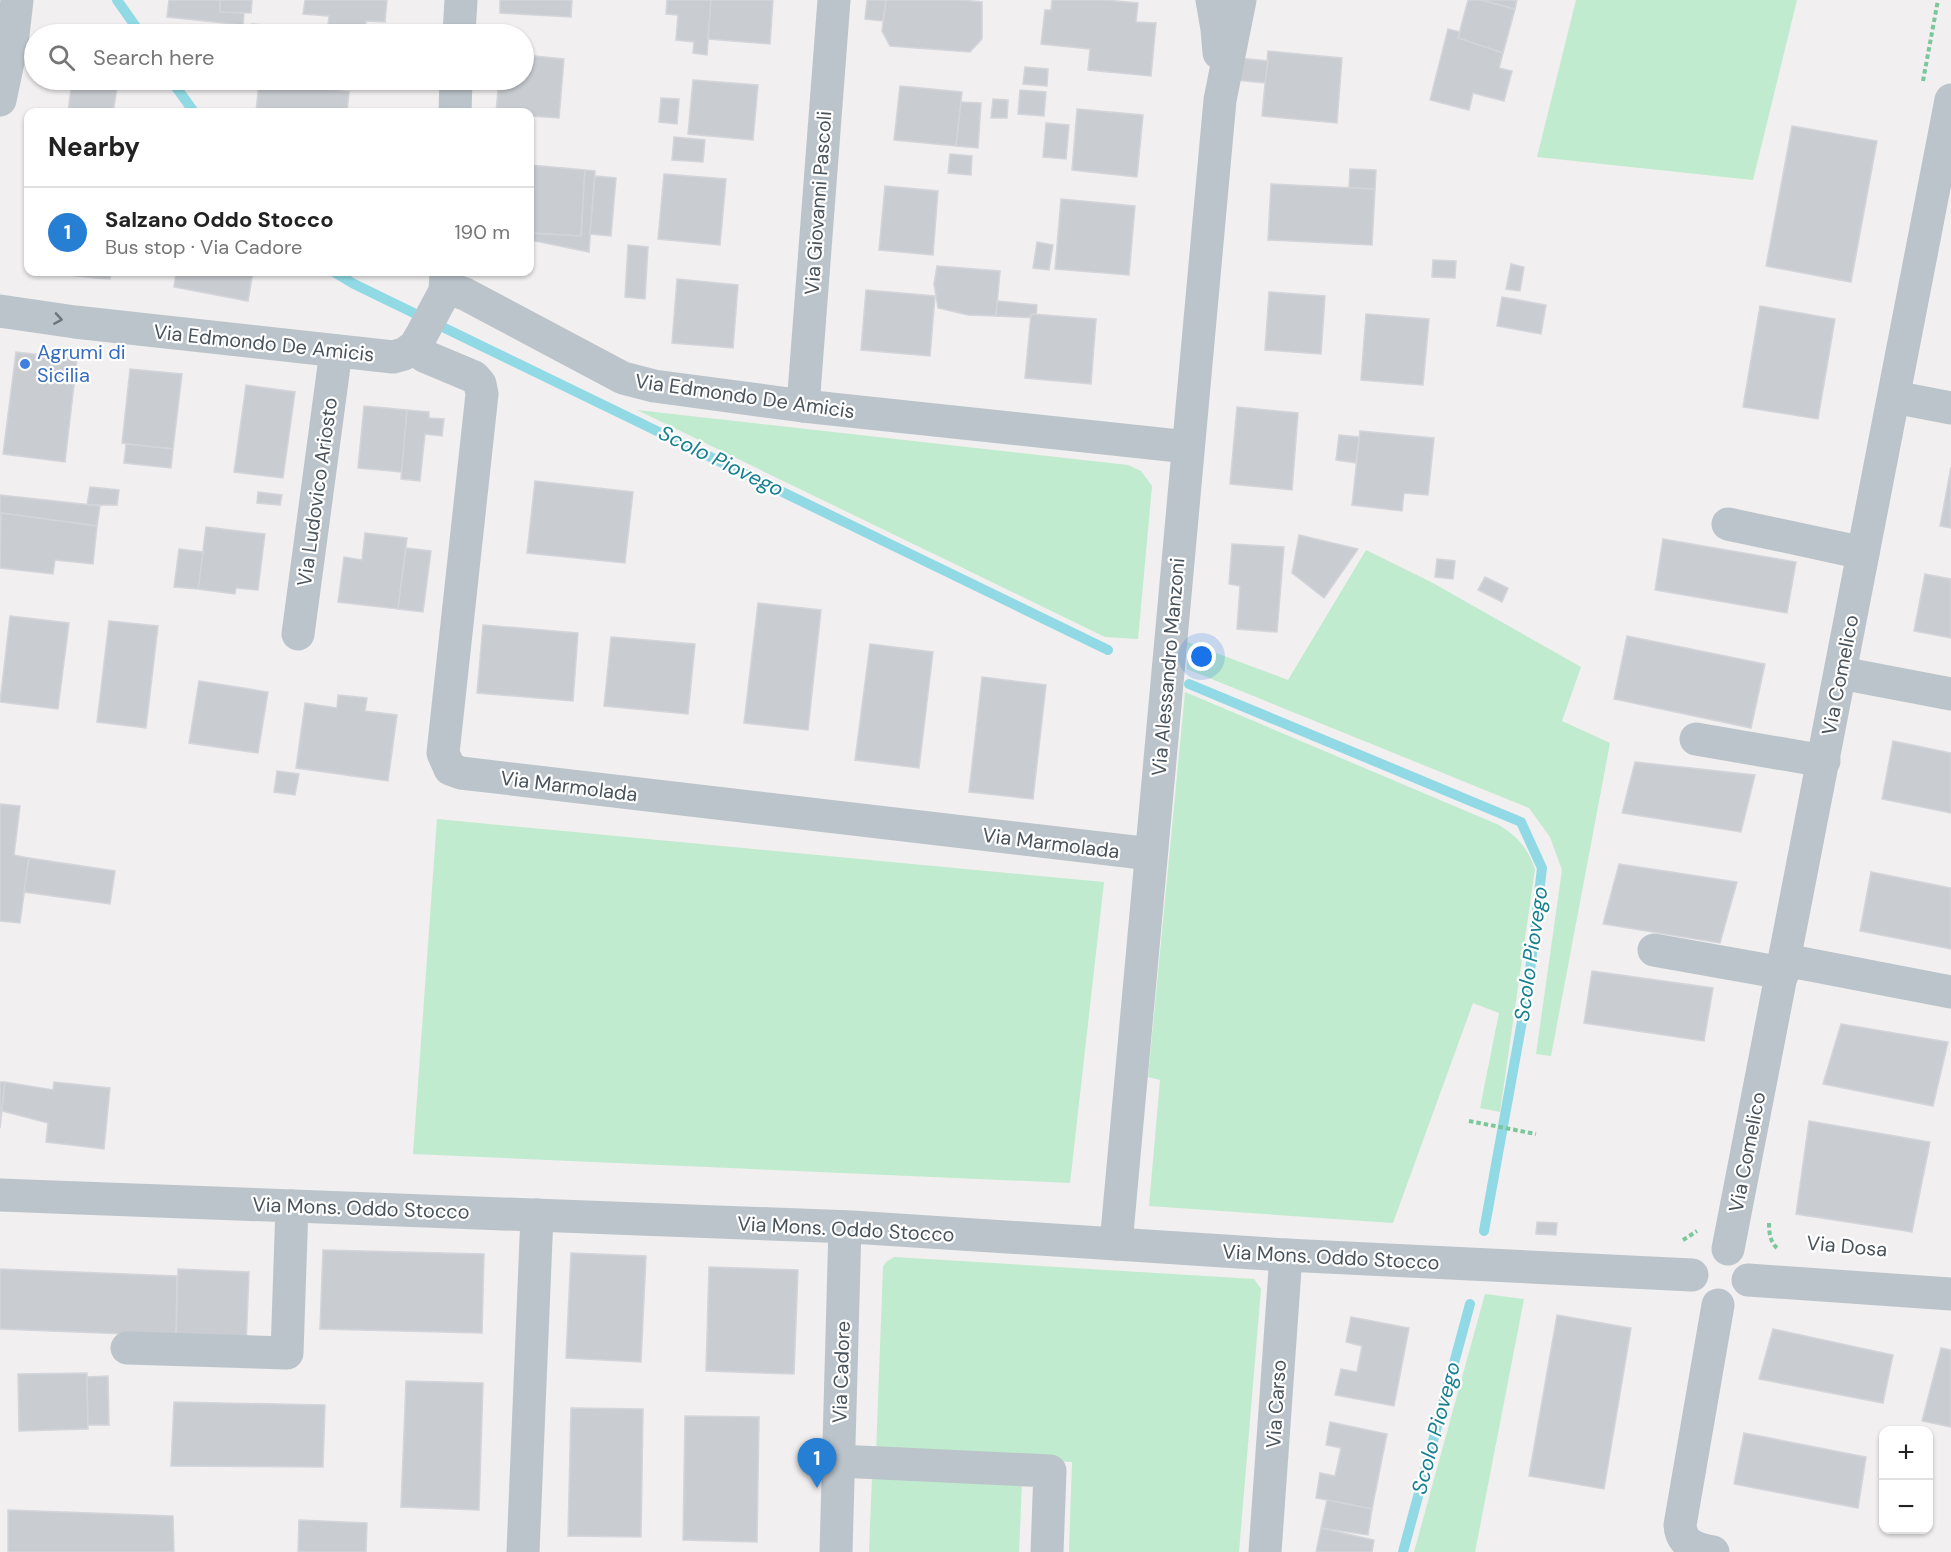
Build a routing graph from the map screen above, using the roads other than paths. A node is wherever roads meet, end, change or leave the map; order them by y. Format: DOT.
graph roads {
  1 [pos="17,0"];
  2 [pos="461,0"];
  3 [pos="834,0"];
  4 [pos="1212,0"];
  5 [pos="1240,0"];
  6 [pos="460,24"];
  7 [pos="6,42"];
  8 [pos="456,90"];
  9 [pos="1221,90"];
  10 [pos="0,100"];
  11 [pos="455,108"];
  12 [pos="1950,111"];
  13 [pos="433,310"];
  14 [pos="0,311"];
  15 [pos="336,351"];
  16 [pos="1894,397"];
  17 [pos="803,406"];
  18 [pos="1951,408"];
  19 [pos="1188,447"];
  20 [pos="1728,524"];
  21 [pos="1863,553"];
  22 [pos="298,634"];
  23 [pos="1840,673"];
  24 [pos="1951,694"];
  25 [pos="1696,739"];
  26 [pos="1824,761"];
  27 [pos="1151,854"];
  28 [pos="1654,950"];
  29 [pos="1784,967"];
  30 [pos="1951,992"];
  31 [pos="0,1195"];
  32 [pos="292,1206"];
  33 [pos="537,1215"];
  34 [pos="845,1227"];
  35 [pos="1116,1244"];
  36 [pos="1728,1249"];
  37 [pos="1286,1255"];
  38 [pos="1692,1275"];
  39 [pos="1748,1280"];
  40 [pos="1951,1294"];
  41 [pos="1718,1305"];
  42 [pos="127,1348"];
  43 [pos="839,1461"];
  44 [pos="523,1552"];
  45 [pos="836,1552"];
  46 [pos="1047,1552"];
  47 [pos="1265,1552"];
  48 [pos="1713,1552"];
  1 -- 7 [label="street"];
  2 -- 6 [label="street"];
  3 -- 17 [label="street, Via Giovanni Pascoli"];
  4 -- 9 [label="street"];
  5 -- 9 [label="street"];
  7 -- 10 [label="street"];
  8 -- 11 [label="street"];
  9 -- 19 [label="street, Via Alessandro Manzoni"];
  12 -- 16 [label="street, Via Comelico"];
  13 -- 15 [label="street, Via Edmondo De Amicis"];
  13 -- 17 [label="street, Via Edmondo De Amicis"];
  13 -- 27 [label="street, Via Marmolada"];
  14 -- 15 [label="street, Via Edmondo De Amicis, one-way"];
  15 -- 22 [label="street, Via Ludovico Ariosto"];
  16 -- 18 [label="street"];
  16 -- 21 [label="street, Via Comelico"];
  17 -- 19 [label="street, Via Edmondo De Amicis"];
  19 -- 27 [label="street, Via Alessandro Manzoni"];
  20 -- 21 [label="street"];
  21 -- 23 [label="street, Via Comelico"];
  23 -- 24 [label="street"];
  23 -- 26 [label="street, Via Comelico"];
  25 -- 26 [label="street"];
  26 -- 29 [label="street, Via Comelico"];
  27 -- 35 [label="street, Via Alessandro Manzoni"];
  28 -- 29 [label="street"];
  29 -- 30 [label="street"];
  29 -- 36 [label="street, Via Comelico"];
  31 -- 32 [label="street, Via Mons. Oddo Stocco"];
  32 -- 33 [label="street, Via Mons. Oddo Stocco"];
  32 -- 42 [label="street"];
  33 -- 34 [label="street, Via Mons. Oddo Stocco"];
  33 -- 44 [label="street"];
  34 -- 35 [label="street, Via Mons. Oddo Stocco"];
  34 -- 43 [label="street, Via Cadore"];
  35 -- 37 [label="street, Via Mons. Oddo Stocco"];
  36 -- 38 [label="street"];
  36 -- 39 [label="street"];
  37 -- 38 [label="street, Via Mons. Oddo Stocco"];
  37 -- 47 [label="street, Via Carso"];
  38 -- 41 [label="street"];
  39 -- 40 [label="street"];
  39 -- 41 [label="street"];
  41 -- 48 [label="street"];
  43 -- 45 [label="street, Via Cadore"];
  43 -- 46 [label="street"];
}
